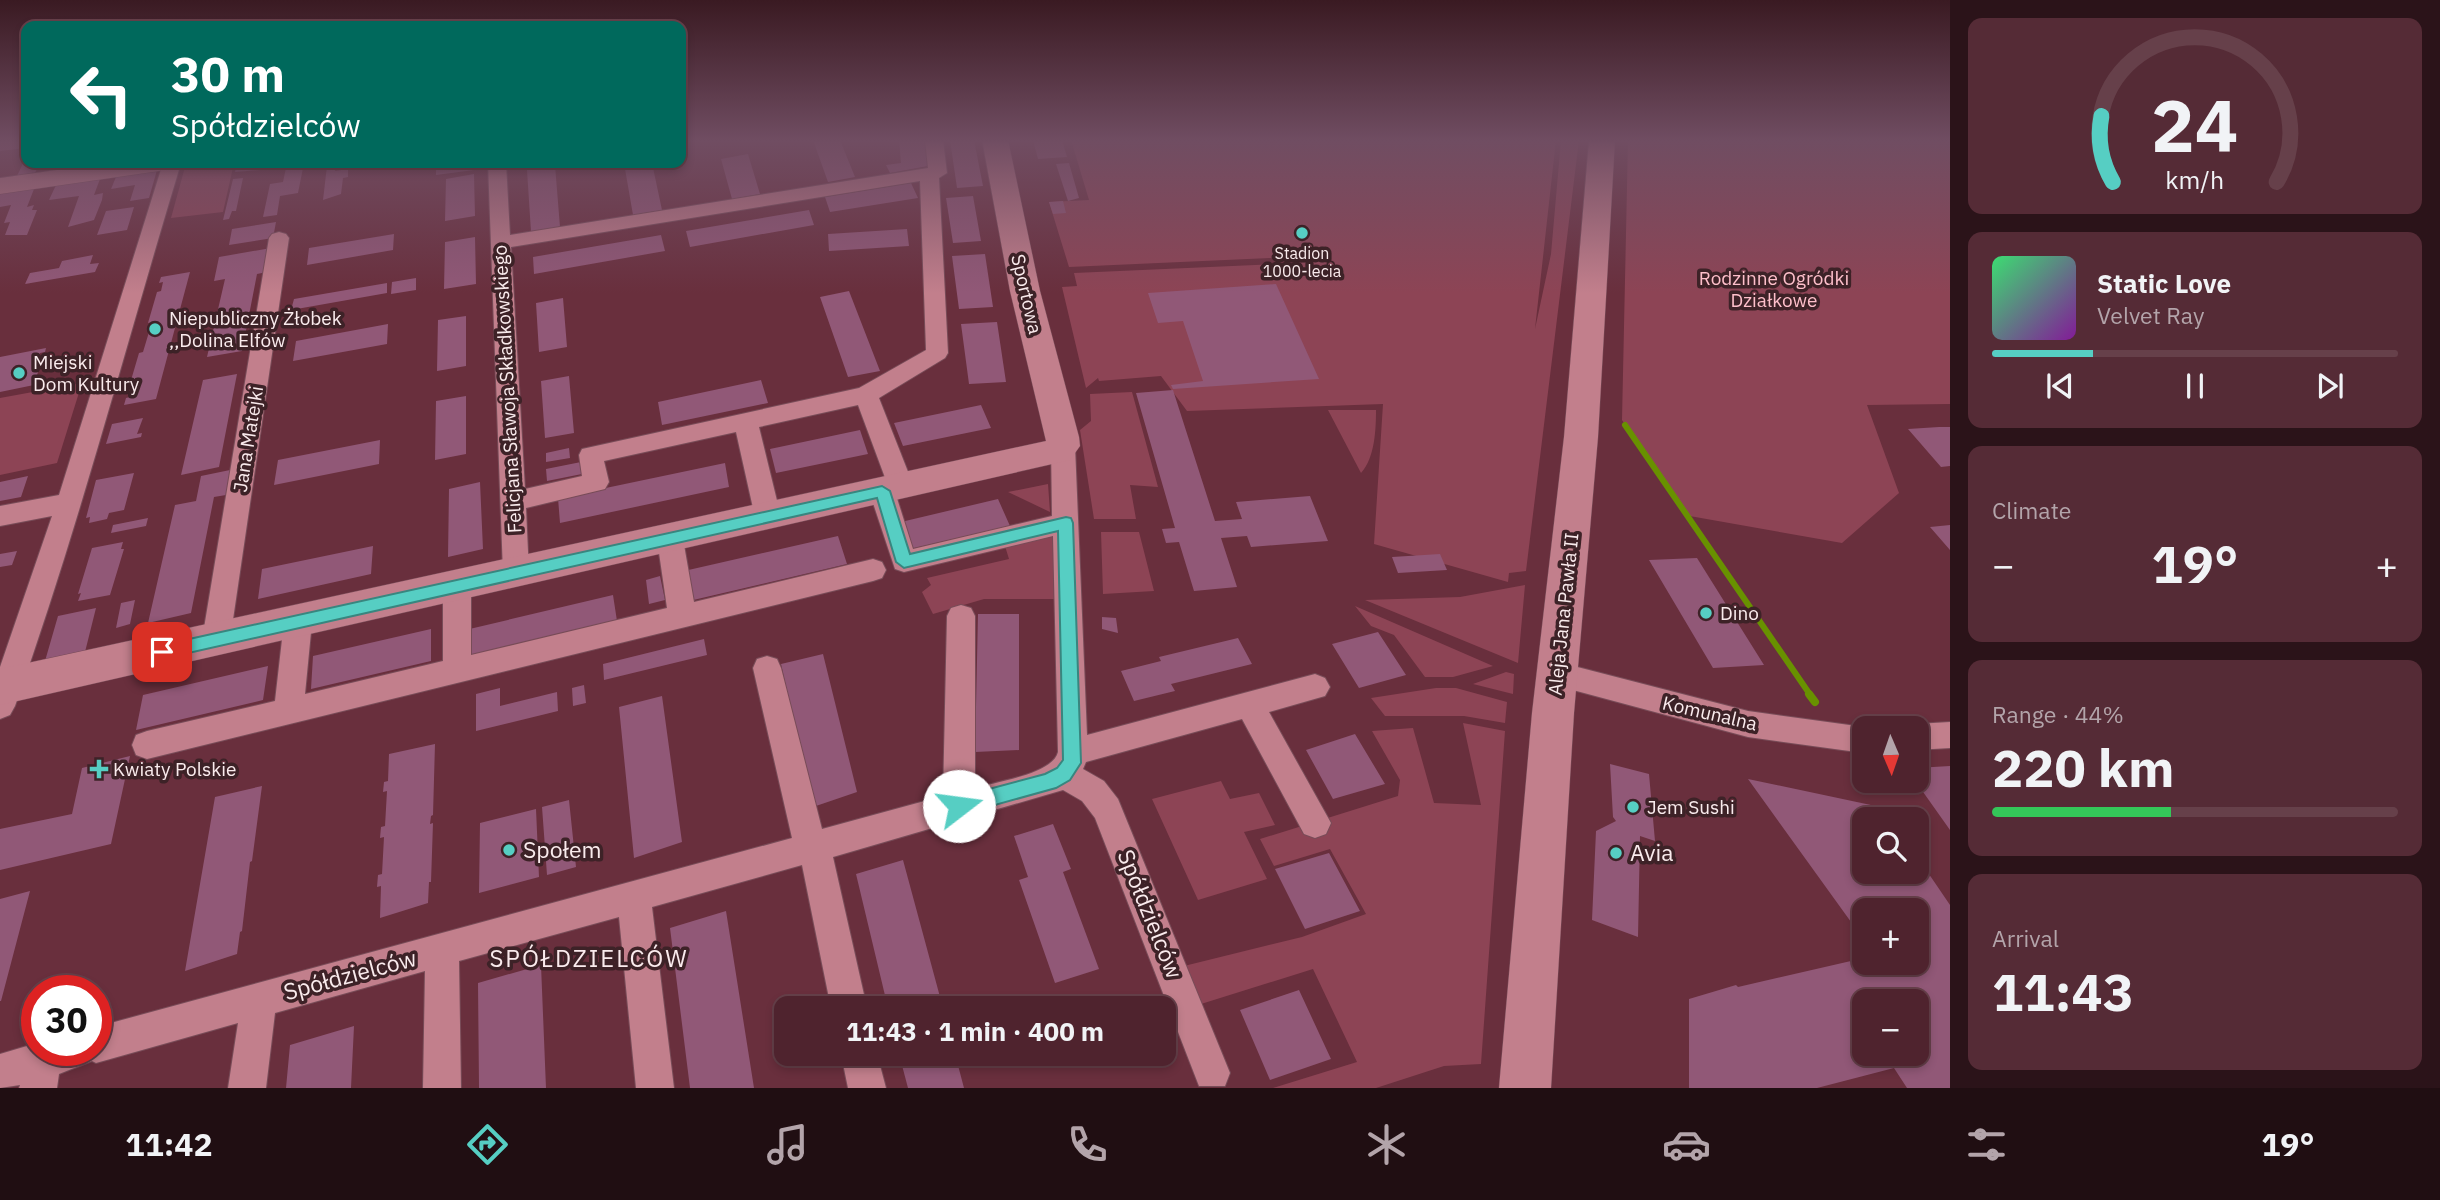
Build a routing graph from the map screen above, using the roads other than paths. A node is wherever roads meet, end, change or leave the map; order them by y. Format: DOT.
graph roads {
  1 [pos="164,191"];
  2 [pos="497,191"];
  3 [pos="820,191"];
  4 [pos="924,191"];
  5 [pos="1005,191"];
  6 [pos="1598,191"];
  7 [pos="279,238"];
  8 [pos="499,243"];
  9 [pos="866,395"];
  10 [pos="746,422"];
  11 [pos="1063,446"];
  12 [pos="892,489"];
  13 [pos="513,501"];
  14 [pos="68,503"];
  15 [pos="0,516"];
  16 [pos="768,517"];
  17 [pos="1066,523"];
  18 [pos="670,539"];
  19 [pos="873,569"];
  20 [pos="516,573"];
  21 [pos="457,586"];
  22 [pos="682,616"];
  23 [pos="961,616"];
  24 [pos="298,622"];
  25 [pos="216,640"];
  26 [pos="767,668"];
  27 [pos="457,670"];
  28 [pos="1558,674"];
  29 [pos="1315,687"];
  30 [pos="3,693"];
  31 [pos="1250,705"];
  32 [pos="289,710"];
  33 [pos="1950,735"];
  34 [pos="1929,736"];
  35 [pos="1852,739"];
  36 [pos="147,745"];
  37 [pos="1068,763"];
  38 [pos="959,806"];
  39 [pos="1315,823"];
  40 [pos="814,845"];
  41 [pos="634,896"];
  42 [pos="442,951"];
  43 [pos="846,996"];
  44 [pos="259,1000"];
  45 [pos="112,1041"];
  46 [pos="862,1066"];
  47 [pos="0,1072"];
  48 [pos="1212,1073"];
  49 [pos="40,1074"];
  50 [pos="247,1088"];
  51 [pos="442,1088"];
  52 [pos="655,1088"];
  53 [pos="867,1088"];
  54 [pos="1525,1088"];
  1 -- 14 [label="street"];
  2 -- 8 [label="street, Felicjana Sławoja Składkowskiego"];
  3 -- 8 [label="street"];
  4 -- 9 [label="street"];
  5 -- 11 [label="street, Sportowa"];
  6 -- 28 [label="street, Aleja Jana Pawła II"];
  7 -- 25 [label="street, Jana Matejki"];
  8 -- 13 [label="street, Felicjana Sławoja Składkowskiego"];
  9 -- 10 [label="street"];
  9 -- 12 [label="street"];
  10 -- 13 [label="street"];
  10 -- 16 [label="street"];
  11 -- 12 [label="street"];
  11 -- 17 [label="street"];
  12 -- 16 [label="street"];
  12 -- 17 [label="street"];
  13 -- 20 [label="street, Felicjana Sławoja Składkowskiego"];
  14 -- 15 [label="street"];
  14 -- 30 [label="street"];
  16 -- 18 [label="street"];
  17 -- 37 [label="street"];
  18 -- 20 [label="street"];
  18 -- 22 [label="street"];
  19 -- 22 [label="street"];
  20 -- 21 [label="street"];
  21 -- 24 [label="street"];
  21 -- 27 [label="street"];
  22 -- 27 [label="street"];
  23 -- 38 [label="street"];
  24 -- 25 [label="street"];
  24 -- 32 [label="street"];
  25 -- 30 [label="street"];
  26 -- 40 [label="street"];
  27 -- 32 [label="street"];
  28 -- 35 [label="street, Komunalna"];
  28 -- 54 [label="street, Aleja Jana Pawła II"];
  29 -- 31 [label="street, Spółdzielców"];
  31 -- 37 [label="street, Spółdzielców"];
  31 -- 39 [label="street"];
  32 -- 36 [label="street"];
  33 -- 34 [label="street"];
  37 -- 38 [label="street, Spółdzielców"];
  37 -- 48 [label="street, Spółdzielców"];
  38 -- 40 [label="street, Spółdzielców"];
  40 -- 41 [label="street, Spółdzielców"];
  40 -- 43 [label="street"];
  41 -- 42 [label="street, Spółdzielców"];
  41 -- 52 [label="street"];
  42 -- 44 [label="street, Spółdzielców"];
  42 -- 51 [label="street, Spółdzielców"];
  44 -- 45 [label="street, Spółdzielców"];
  44 -- 50 [label="street, Spółdzielców"];
  46 -- 53 [label="street"];
  47 -- 49 [label="street"];
}
